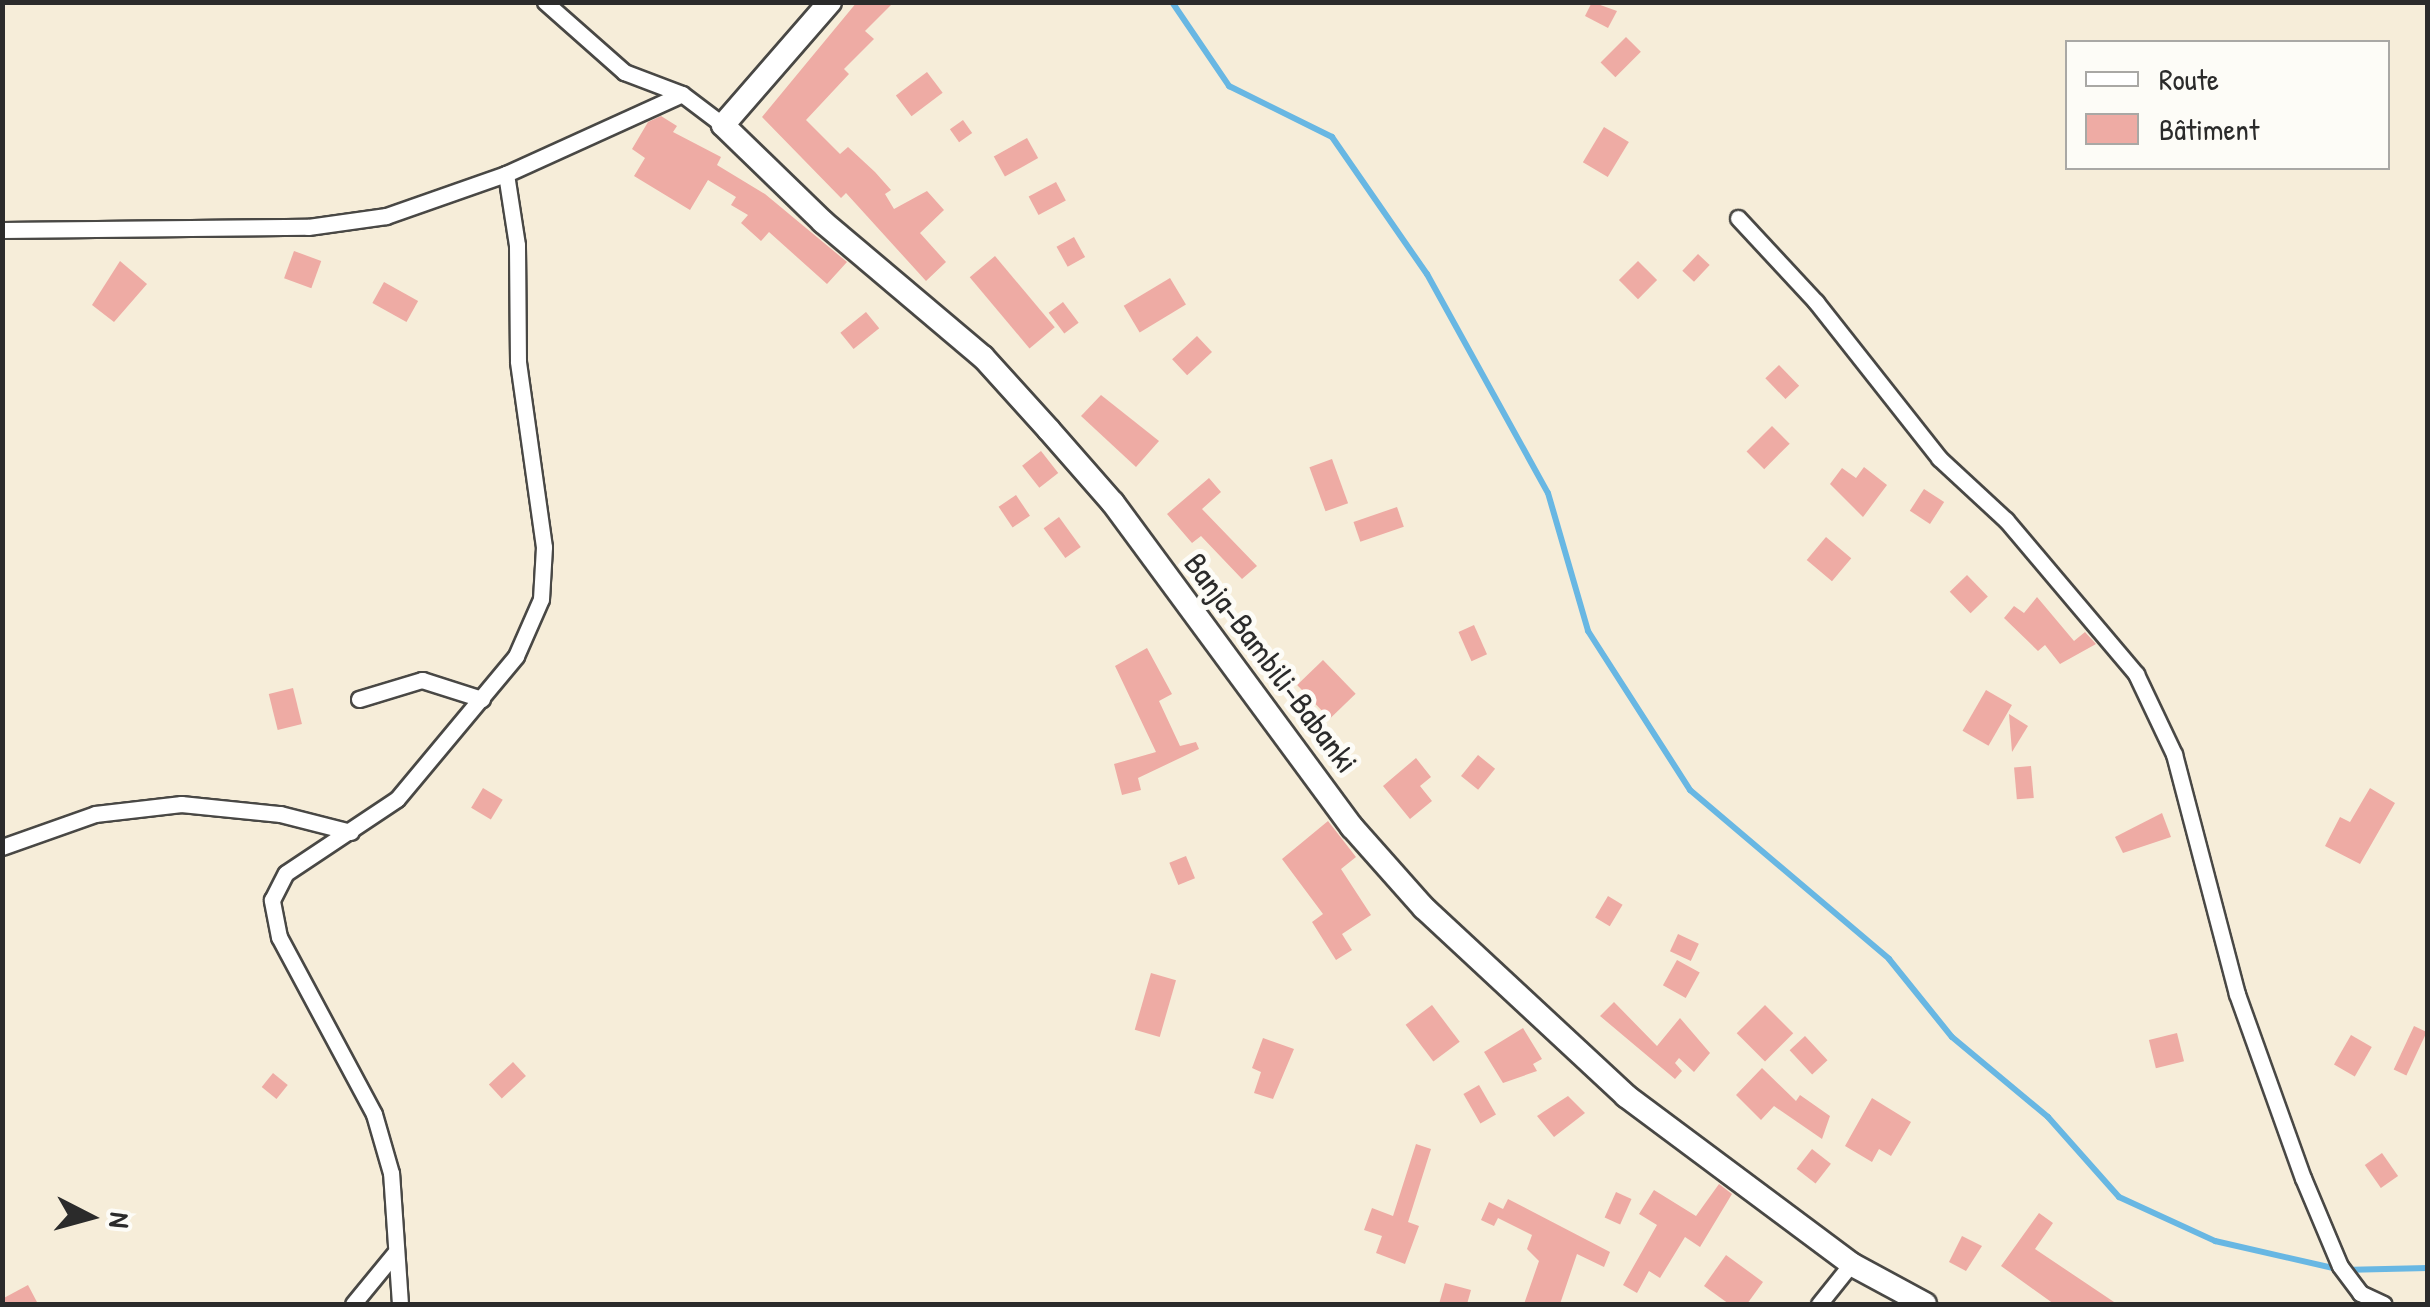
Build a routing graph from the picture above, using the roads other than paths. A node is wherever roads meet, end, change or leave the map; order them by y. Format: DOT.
graph roads {
  1 [pos="545,2"];
  2 [pos="830,2"];
  3 [pos="682,94"];
  4 [pos="723,126"];
  5 [pos="506,174"];
  6 [pos="1738,218"];
  7 [pos="2,231"];
  8 [pos="359,699"];
  9 [pos="482,699"];
  10 [pos="351,832"];
  11 [pos="2,848"];
  12 [pos="394,1254"];
  13 [pos="1851,1264"];
  14 [pos="353,1304"];
  15 [pos="400,1304"];
  16 [pos="1819,1304"];
  17 [pos="1924,1304"];
  18 [pos="2384,1304"];
  1 -- 3 [label="street"];
  2 -- 4 [label="street"];
  3 -- 4 [label="street"];
  3 -- 5 [label="street"];
  4 -- 13 [label="street, Banja-Bambili-Babanki"];
  5 -- 7 [label="street"];
  5 -- 9 [label="street"];
  6 -- 18 [label="street"];
  8 -- 9 [label="street"];
  9 -- 10 [label="street"];
  10 -- 11 [label="street"];
  10 -- 12 [label="street"];
  12 -- 14 [label="street"];
  12 -- 15 [label="street"];
  13 -- 16 [label="street"];
  13 -- 17 [label="street, Banja-Bambili-Babanki"];
}
